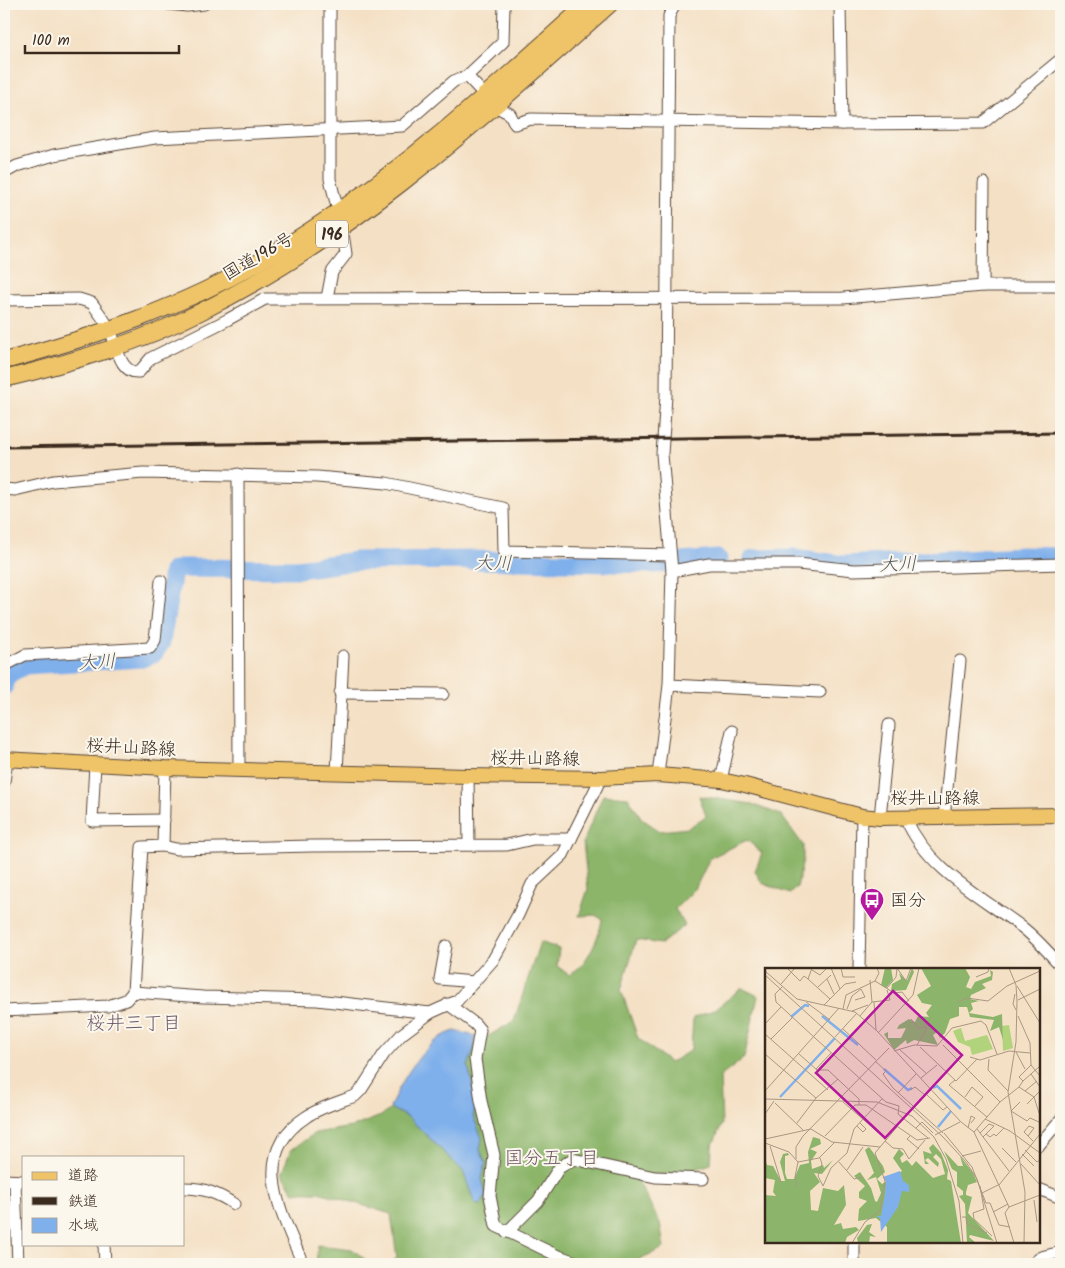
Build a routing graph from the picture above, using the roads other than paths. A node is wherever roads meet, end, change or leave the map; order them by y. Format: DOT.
graph roads {
  1 [pos="168,4"];
  2 [pos="204,4"];
  3 [pos="330,4"];
  4 [pos="504,4"];
  5 [pos="588,4"];
  6 [pos="610,4"];
  7 [pos="675,4"];
  8 [pos="840,4"];
  9 [pos="1061,58"];
  10 [pos="467,76"];
  11 [pos="491,101"];
  12 [pos="668,121"];
  13 [pos="842,124"];
  14 [pos="329,129"];
  15 [pos="4,173"];
  16 [pos="984,183"];
  17 [pos="340,220"];
  18 [pos="983,286"];
  19 [pos="1061,286"];
  20 [pos="328,298"];
  21 [pos="666,299"];
  22 [pos="4,300"];
  23 [pos="110,330"];
  24 [pos="116,346"];
  25 [pos="4,361"];
  26 [pos="4,379"];
  27 [pos="238,474"];
  28 [pos="4,489"];
  29 [pos="670,555"];
  30 [pos="1061,564"];
  31 [pos="672,571"];
  32 [pos="161,580"];
  33 [pos="343,656"];
  34 [pos="960,661"];
  35 [pos="4,666"];
  36 [pos="668,685"];
  37 [pos="820,692"];
  38 [pos="340,693"];
  39 [pos="443,694"];
  40 [pos="889,725"];
  41 [pos="732,731"];
  42 [pos="5,759"];
  43 [pos="95,764"];
  44 [pos="165,768"];
  45 [pos="239,770"];
  46 [pos="337,772"];
  47 [pos="468,776"];
  48 [pos="658,776"];
  49 [pos="601,778"];
  50 [pos="721,780"];
  51 [pos="4,782"];
  52 [pos="1061,815"];
  53 [pos="862,816"];
  54 [pos="880,818"];
  55 [pos="944,818"];
  56 [pos="906,819"];
  57 [pos="164,820"];
  58 [pos="571,839"];
  59 [pos="469,844"];
  60 [pos="163,846"];
  61 [pos="446,946"];
  62 [pos="1061,966"];
  63 [pos="859,968"];
  64 [pos="474,982"];
  65 [pos="133,992"];
  66 [pos="448,1004"];
  67 [pos="4,1011"];
  68 [pos="430,1013"];
  69 [pos="1061,1119"];
  70 [pos="1040,1144"];
  71 [pos="702,1179"];
  72 [pos="14,1180"];
  73 [pos="185,1188"];
  74 [pos="1040,1189"];
  75 [pos="1061,1198"];
  76 [pos="234,1204"];
  77 [pos="507,1232"];
  78 [pos="854,1243"];
  79 [pos="104,1246"];
  80 [pos="1061,1252"];
  81 [pos="18,1264"];
  82 [pos="105,1264"];
  83 [pos="300,1264"];
  84 [pos="581,1264"];
  85 [pos="854,1264"];
  86 [pos="1033,1264"];
  1 -- 2 [label="street"];
  3 -- 14 [label="street"];
  4 -- 10 [label="street"];
  5 -- 11 [label="highway, 国道196号 / 196"];
  6 -- 11 [label="highway, 国道196号 / 196"];
  7 -- 12 [label="street"];
  8 -- 13 [label="street"];
  9 -- 13 [label="street"];
  10 -- 11 [label="street"];
  10 -- 14 [label="street"];
  11 -- 12 [label="street"];
  11 -- 17 [label="highway, 国道196号 / 196"];
  12 -- 13 [label="street"];
  12 -- 21 [label="street"];
  14 -- 15 [label="street"];
  14 -- 17 [label="street"];
  16 -- 18 [label="street"];
  17 -- 20 [label="street"];
  17 -- 23 [label="highway, 国道196号 / 196"];
  17 -- 24 [label="highway, 国道196号 / 196"];
  18 -- 19 [label="street"];
  18 -- 21 [label="street"];
  20 -- 21 [label="street"];
  20 -- 24 [label="street"];
  21 -- 29 [label="street"];
  22 -- 23 [label="street"];
  23 -- 24 [label="street"];
  23 -- 25 [label="highway, 国道196号 / 196"];
  24 -- 26 [label="highway, 国道196号 / 196"];
  27 -- 28 [label="street"];
  27 -- 29 [label="street"];
  27 -- 45 [label="street"];
  29 -- 31 [label="street"];
  30 -- 31 [label="street"];
  31 -- 36 [label="street"];
  32 -- 35 [label="street"];
  33 -- 38 [label="street"];
  34 -- 55 [label="street"];
  36 -- 37 [label="street"];
  36 -- 48 [label="street"];
  38 -- 39 [label="street"];
  38 -- 46 [label="street"];
  40 -- 54 [label="street"];
  41 -- 50 [label="street"];
  42 -- 43 [label="main road, 桜井山路線"];
  42 -- 51 [label="street"];
  43 -- 44 [label="main road, 桜井山路線"];
  43 -- 57 [label="street"];
  44 -- 45 [label="main road, 桜井山路線"];
  44 -- 57 [label="street"];
  45 -- 46 [label="main road, 桜井山路線"];
  46 -- 47 [label="main road, 桜井山路線"];
  47 -- 49 [label="main road, 桜井山路線"];
  47 -- 59 [label="street"];
  48 -- 49 [label="main road, 桜井山路線"];
  48 -- 50 [label="main road, 桜井山路線"];
  49 -- 58 [label="street"];
  50 -- 53 [label="main road, 桜井山路線"];
  52 -- 55 [label="main road, 桜井山路線"];
  53 -- 54 [label="main road, 桜井山路線"];
  53 -- 63 [label="street"];
  54 -- 56 [label="main road, 桜井山路線"];
  55 -- 56 [label="main road, 桜井山路線"];
  56 -- 62 [label="street"];
  57 -- 60 [label="street"];
  58 -- 59 [label="street"];
  58 -- 64 [label="street"];
  59 -- 60 [label="street"];
  60 -- 65 [label="street"];
  61 -- 64 [label="street"];
  64 -- 66 [label="street"];
  65 -- 67 [label="street"];
  65 -- 68 [label="street"];
  66 -- 68 [label="street"];
  66 -- 77 [label="street"];
  68 -- 83 [label="street"];
  69 -- 70 [label="street"];
  71 -- 77 [label="street"];
  72 -- 81 [label="street"];
  73 -- 76 [label="street"];
  74 -- 75 [label="street"];
  77 -- 84 [label="street"];
  78 -- 85 [label="street"];
  79 -- 82 [label="street"];
  80 -- 86 [label="street"];
}
